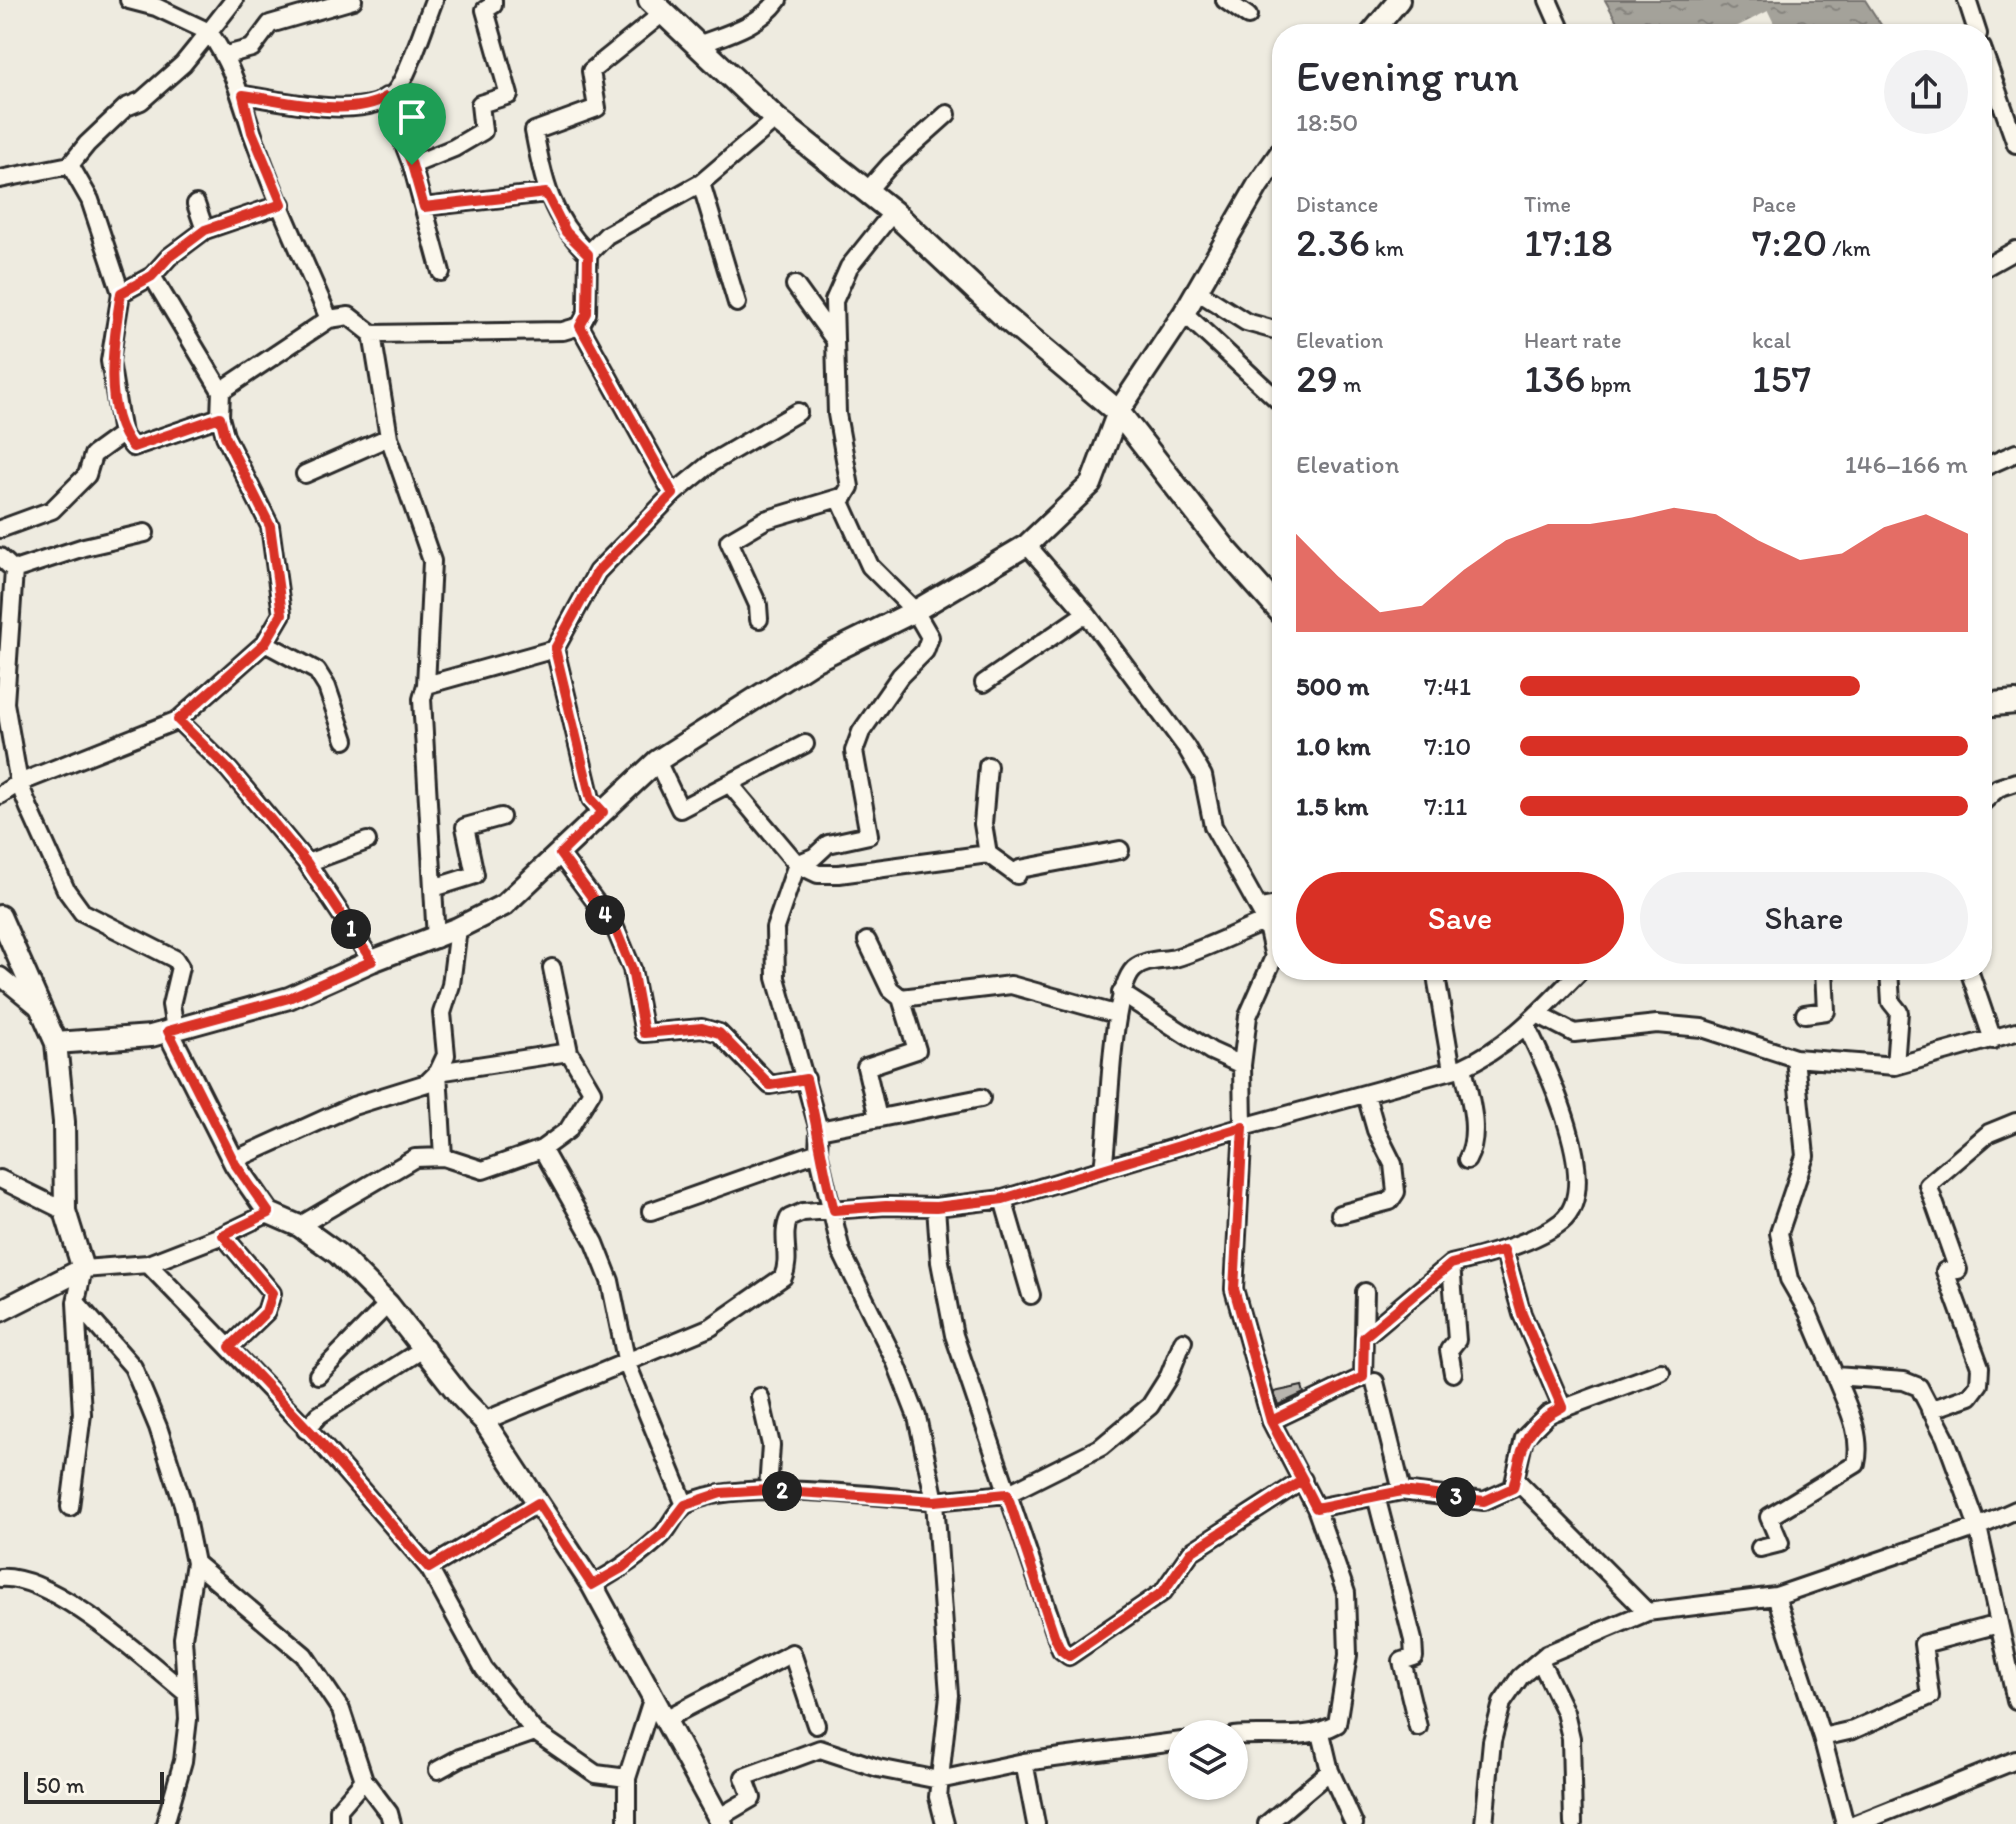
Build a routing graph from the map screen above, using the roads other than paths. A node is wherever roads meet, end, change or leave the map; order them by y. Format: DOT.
graph roads {
  1 [pos="129,0"];
  2 [pos="234,0"];
  3 [pos="353,0"];
  4 [pos="434,0"];
  5 [pos="493,0"];
  6 [pos="778,0"];
  7 [pos="1225,0"];
  8 [pos="1399,0"];
  9 [pos="1548,0"];
  10 [pos="1972,2"];
  11 [pos="158,4"];
  12 [pos="657,6"];
  13 [pos="1248,16"];
  14 [pos="1379,24"];
  15 [pos="1559,24"];
  16 [pos="1976,24"];
  17 [pos="209,32"];
  18 [pos="698,45"];
  19 [pos="226,55"];
  20 [pos="1992,76"];
  21 [pos="243,95"];
  22 [pos="386,97"];
  23 [pos="947,114"];
  24 [pos="776,119"];
  25 [pos="2016,144"];
  26 [pos="70,165"];
  27 [pos="412,165"];
  28 [pos="1272,165"];
  29 [pos="0,179"];
  30 [pos="701,183"];
  31 [pos="867,191"];
  32 [pos="546,193"];
  33 [pos="196,204"];
  34 [pos="282,204"];
  35 [pos="424,207"];
  36 [pos="893,212"];
  37 [pos="205,230"];
  38 [pos="2016,250"];
  39 [pos="588,254"];
  40 [pos="1992,263"];
  41 [pos="441,272"];
  42 [pos="152,276"];
  43 [pos="795,285"];
  44 [pos="1197,291"];
  45 [pos="121,293"];
  46 [pos="737,303"];
  47 [pos="1184,313"];
  48 [pos="329,319"];
  49 [pos="580,326"];
  50 [pos="1272,329"];
  51 [pos="372,334"];
  52 [pos="834,339"];
  53 [pos="221,391"];
  54 [pos="1272,395"];
  55 [pos="798,412"];
  56 [pos="1118,412"];
  57 [pos="220,417"];
  58 [pos="122,434"];
  59 [pos="389,437"];
  60 [pos="2016,453"];
  61 [pos="1992,464"];
  62 [pos="305,474"];
  63 [pos="673,494"];
  64 [pos="845,496"];
  65 [pos="0,529"];
  66 [pos="145,533"];
  67 [pos="1027,545"];
  68 [pos="0,557"];
  69 [pos="14,570"];
  70 [pos="1272,602"];
  71 [pos="915,611"];
  72 [pos="1086,613"];
  73 [pos="759,619"];
  74 [pos="265,643"];
  75 [pos="555,649"];
  76 [pos="984,683"];
  77 [pos="426,685"];
  78 [pos="2016,702"];
  79 [pos="1992,704"];
  80 [pos="178,720"];
  81 [pos="345,740"];
  82 [pos="805,744"];
  83 [pos="657,761"];
  84 [pos="988,766"];
  85 [pos="2016,782"];
  86 [pos="19,783"];
  87 [pos="729,783"];
  88 [pos="1992,794"];
  89 [pos="0,795"];
  90 [pos="603,812"];
  91 [pos="501,817"];
  92 [pos="367,841"];
  93 [pos="1120,850"];
  94 [pos="560,854"];
  95 [pos="988,854"];
  96 [pos="307,863"];
  97 [pos="797,864"];
  98 [pos="433,888"];
  99 [pos="1272,910"];
  100 [pos="1263,915"];
  101 [pos="0,916"];
  102 [pos="458,928"];
  103 [pos="436,939"];
  104 [pos="867,941"];
  105 [pos="1272,949"];
  106 [pos="372,961"];
  107 [pos="1272,962"];
  108 [pos="552,968"];
  109 [pos="0,976"];
  110 [pos="1437,980"];
  111 [pos="1571,980"];
  112 [pos="1824,980"];
  113 [pos="1890,980"];
  114 [pos="1972,980"];
  115 [pos="1121,993"];
  116 [pos="901,998"];
  117 [pos="40,1009"];
  118 [pos="1115,1014"];
  119 [pos="1805,1014"];
  120 [pos="1532,1020"];
  121 [pos="172,1030"];
  122 [pos="2016,1032"];
  123 [pos="1993,1040"];
  124 [pos="56,1043"];
  125 [pos="569,1052"];
  126 [pos="1795,1058"];
  127 [pos="1242,1065"];
  128 [pos="1895,1066"];
  129 [pos="1458,1068"];
  130 [pos="438,1072"];
  131 [pos="806,1079"];
  132 [pos="1366,1095"];
  133 [pos="981,1098"];
  134 [pos="878,1118"];
  135 [pos="2016,1122"];
  136 [pos="1243,1127"];
  137 [pos="819,1130"];
  138 [pos="542,1149"];
  139 [pos="818,1152"];
  140 [pos="443,1157"];
  141 [pos="1467,1160"];
  142 [pos="235,1164"];
  143 [pos="1103,1168"];
  144 [pos="0,1179"];
  145 [pos="1003,1199"];
  146 [pos="936,1207"];
  147 [pos="834,1210"];
  148 [pos="65,1211"];
  149 [pos="651,1211"];
  150 [pos="269,1213"];
  151 [pos="1340,1214"];
  152 [pos="299,1226"];
  153 [pos="223,1235"];
  154 [pos="1504,1250"];
  155 [pos="148,1264"];
  156 [pos="1451,1264"];
  157 [pos="83,1269"];
  158 [pos="1365,1292"];
  159 [pos="1031,1295"];
  160 [pos="76,1302"];
  161 [pos="388,1304"];
  162 [pos="0,1311"];
  163 [pos="1364,1337"];
  164 [pos="1183,1341"];
  165 [pos="230,1347"];
  166 [pos="426,1347"];
  167 [pos="627,1364"];
  168 [pos="1661,1372"];
  169 [pos="1453,1373"];
  170 [pos="318,1375"];
  171 [pos="1835,1376"];
  172 [pos="1375,1382"];
  173 [pos="760,1397"];
  174 [pos="1562,1407"];
  175 [pos="1930,1410"];
  176 [pos="484,1421"];
  177 [pos="1271,1421"];
  178 [pos="306,1430"];
  179 [pos="1515,1479"];
  180 [pos="1303,1480"];
  181 [pos="768,1490"];
  182 [pos="1402,1491"];
  183 [pos="1007,1494"];
  184 [pos="1376,1496"];
  185 [pos="935,1501"];
  186 [pos="538,1503"];
  187 [pos="685,1505"];
  188 [pos="70,1507"];
  189 [pos="1316,1508"];
  190 [pos="2016,1510"];
  191 [pos="1978,1527"];
  192 [pos="1760,1548"];
  193 [pos="195,1563"];
  194 [pos="429,1568"];
  195 [pos="0,1578"];
  196 [pos="592,1585"];
  197 [pos="1776,1596"];
  198 [pos="1647,1612"];
  199 [pos="1999,1624"];
  200 [pos="1540,1660"];
  201 [pos="186,1693"];
  202 [pos="652,1700"];
  203 [pos="2016,1701"];
  204 [pos="665,1719"];
  205 [pos="816,1725"];
  206 [pos="1418,1727"];
  207 [pos="535,1732"];
  208 [pos="1321,1733"];
  209 [pos="1248,1736"];
  210 [pos="1822,1737"];
  211 [pos="1168,1743"];
  212 [pos="2016,1760"];
  213 [pos="1024,1762"];
  214 [pos="438,1770"];
  215 [pos="1330,1771"];
  216 [pos="627,1778"];
  217 [pos="364,1780"];
  218 [pos="939,1780"];
  219 [pos="720,1821"];
  220 [pos="165,1824"];
  221 [pos="339,1824"];
  222 [pos="392,1824"];
  223 [pos="627,1824"];
  224 [pos="945,1824"];
  225 [pos="1036,1824"];
  226 [pos="1267,1824"];
  227 [pos="1354,1824"];
  228 [pos="1484,1824"];
  229 [pos="1573,1824"];
  230 [pos="1845,1824"];
  231 [pos="1856,1824"];
  1 -- 11 [label="street"];
  2 -- 17 [label="street"];
  3 -- 19 [label="street"];
  4 -- 22 [label="street"];
  5 -- 27 [label="street"];
  6 -- 18 [label="street"];
  7 -- 13 [label="street"];
  8 -- 14 [label="street"];
  9 -- 15 [label="street"];
  10 -- 16 [label="street"];
  11 -- 17 [label="street"];
  12 -- 18 [label="main road"];
  12 -- 32 [label="street"];
  17 -- 19 [label="street"];
  17 -- 26 [label="street"];
  18 -- 24 [label="main road"];
  19 -- 21 [label="street"];
  20 -- 25 [label="street"];
  21 -- 22 [label="street"];
  21 -- 34 [label="street"];
  22 -- 27 [label="street"];
  23 -- 31 [label="street"];
  24 -- 30 [label="street"];
  24 -- 31 [label="main road"];
  26 -- 29 [label="street"];
  26 -- 45 [label="street"];
  27 -- 35 [label="street"];
  28 -- 44 [label="street"];
  30 -- 39 [label="street"];
  30 -- 46 [label="street"];
  31 -- 36 [label="main road"];
  32 -- 35 [label="street"];
  32 -- 39 [label="street"];
  33 -- 37 [label="street"];
  34 -- 37 [label="street"];
  34 -- 48 [label="street"];
  35 -- 41 [label="street"];
  36 -- 52 [label="street"];
  36 -- 56 [label="main road"];
  37 -- 42 [label="street"];
  38 -- 40 [label="street"];
  39 -- 49 [label="street"];
  42 -- 45 [label="street"];
  42 -- 53 [label="street"];
  43 -- 52 [label="street"];
  44 -- 47 [label="street"];
  44 -- 50 [label="street"];
  45 -- 58 [label="street"];
  47 -- 54 [label="street"];
  47 -- 56 [label="street"];
  48 -- 51 [label="street"];
  48 -- 53 [label="street"];
  49 -- 51 [label="street"];
  49 -- 63 [label="street"];
  51 -- 59 [label="street"];
  52 -- 64 [label="street"];
  53 -- 57 [label="street"];
  55 -- 63 [label="street"];
  56 -- 67 [label="street"];
  56 -- 70 [label="main road"];
  57 -- 58 [label="street"];
  57 -- 74 [label="street"];
  58 -- 65 [label="street"];
  59 -- 62 [label="street"];
  59 -- 77 [label="street"];
  60 -- 61 [label="street"];
  63 -- 75 [label="street"];
  64 -- 71 [label="street"];
  64 -- 73 [label="street"];
  66 -- 69 [label="street"];
  67 -- 71 [label="street"];
  67 -- 72 [label="street"];
  68 -- 69 [label="street"];
  69 -- 86 [label="street"];
  71 -- 83 [label="street"];
  71 -- 97 [label="street"];
  72 -- 76 [label="street"];
  72 -- 100 [label="street"];
  74 -- 80 [label="street"];
  74 -- 81 [label="street"];
  75 -- 77 [label="street"];
  75 -- 90 [label="street"];
  77 -- 98 [label="street"];
  78 -- 79 [label="main road"];
  80 -- 86 [label="street"];
  80 -- 96 [label="street"];
  82 -- 87 [label="street"];
  83 -- 87 [label="street"];
  83 -- 90 [label="street"];
  84 -- 95 [label="street"];
  85 -- 88 [label="street"];
  86 -- 89 [label="street"];
  86 -- 121 [label="street"];
  87 -- 97 [label="street"];
  90 -- 94 [label="street"];
  91 -- 98 [label="street"];
  92 -- 96 [label="street"];
  93 -- 95 [label="street"];
  94 -- 102 [label="street"];
  94 -- 131 [label="street"];
  95 -- 97 [label="street"];
  96 -- 106 [label="street"];
  97 -- 131 [label="street"];
  98 -- 103 [label="street"];
  99 -- 100 [label="street"];
  100 -- 105 [label="street"];
  100 -- 115 [label="street"];
  101 -- 117 [label="street"];
  102 -- 103 [label="street"];
  102 -- 130 [label="street"];
  103 -- 106 [label="street"];
  104 -- 116 [label="street"];
  106 -- 121 [label="street"];
  107 -- 127 [label="street"];
  108 -- 125 [label="street"];
  109 -- 117 [label="street"];
  110 -- 129 [label="street"];
  111 -- 120 [label="street"];
  112 -- 119 [label="street"];
  113 -- 128 [label="street"];
  114 -- 123 [label="street"];
  115 -- 118 [label="street"];
  115 -- 127 [label="street"];
  116 -- 118 [label="street"];
  116 -- 134 [label="street"];
  117 -- 124 [label="street"];
  118 -- 143 [label="street"];
  120 -- 126 [label="street"];
  120 -- 129 [label="street"];
  120 -- 154 [label="street"];
  121 -- 124 [label="street"];
  121 -- 142 [label="street"];
  122 -- 123 [label="street"];
  123 -- 128 [label="street"];
  124 -- 148 [label="street"];
  125 -- 130 [label="street"];
  125 -- 138 [label="street"];
  126 -- 128 [label="street"];
  126 -- 171 [label="street"];
  127 -- 136 [label="street"];
  129 -- 132 [label="street"];
  129 -- 141 [label="street"];
  130 -- 140 [label="street"];
  130 -- 142 [label="street"];
  131 -- 137 [label="street"];
  132 -- 136 [label="street"];
  132 -- 151 [label="street"];
  133 -- 134 [label="street"];
  134 -- 137 [label="street"];
  135 -- 175 [label="street"];
  136 -- 143 [label="street"];
  136 -- 177 [label="street"];
  137 -- 139 [label="street"];
  138 -- 140 [label="street"];
  138 -- 167 [label="street"];
  139 -- 147 [label="street"];
  139 -- 149 [label="street"];
  140 -- 152 [label="street"];
  142 -- 150 [label="street"];
  143 -- 145 [label="street"];
  144 -- 148 [label="street"];
  145 -- 146 [label="street"];
  145 -- 159 [label="street"];
  146 -- 147 [label="street"];
  146 -- 183 [label="street"];
  147 -- 167 [label="street"];
  147 -- 185 [label="street"];
  148 -- 157 [label="street"];
  150 -- 152 [label="street"];
  150 -- 153 [label="street"];
  152 -- 161 [label="street"];
  153 -- 155 [label="street"];
  153 -- 165 [label="street"];
  154 -- 156 [label="street"];
  154 -- 174 [label="street"];
  155 -- 157 [label="street"];
  155 -- 165 [label="street"];
  156 -- 163 [label="street"];
  156 -- 169 [label="street"];
  157 -- 160 [label="street"];
  157 -- 162 [label="street"];
  158 -- 163 [label="street"];
  160 -- 188 [label="street"];
  160 -- 193 [label="street"];
  161 -- 166 [label="street"];
  161 -- 170 [label="street"];
  163 -- 177 [label="street"];
  164 -- 183 [label="street"];
  165 -- 178 [label="street"];
  166 -- 176 [label="street"];
  166 -- 178 [label="street"];
  167 -- 176 [label="street"];
  167 -- 187 [label="street"];
  168 -- 174 [label="street"];
  171 -- 175 [label="street"];
  171 -- 192 [label="street"];
  172 -- 182 [label="street"];
  173 -- 181 [label="street"];
  174 -- 179 [label="street"];
  175 -- 191 [label="street"];
  176 -- 186 [label="street"];
  177 -- 180 [label="street"];
  178 -- 194 [label="street"];
  179 -- 182 [label="street"];
  179 -- 198 [label="street"];
  180 -- 183 [label="street"];
  180 -- 189 [label="street"];
  181 -- 185 [label="street"];
  181 -- 187 [label="street"];
  182 -- 184 [label="street"];
  183 -- 185 [label="street"];
  184 -- 189 [label="street"];
  184 -- 206 [label="street"];
  185 -- 218 [label="street"];
  186 -- 194 [label="street"];
  186 -- 196 [label="street"];
  187 -- 196 [label="street"];
  189 -- 208 [label="street"];
  190 -- 191 [label="street"];
  191 -- 197 [label="street"];
  191 -- 199 [label="street"];
  193 -- 201 [label="street"];
  193 -- 217 [label="street"];
  194 -- 207 [label="street"];
  195 -- 201 [label="street"];
  196 -- 202 [label="street"];
  197 -- 198 [label="street"];
  197 -- 210 [label="street"];
  198 -- 200 [label="street"];
  199 -- 203 [label="street"];
  199 -- 210 [label="street"];
  200 -- 228 [label="street"];
  200 -- 229 [label="street"];
  201 -- 220 [label="street"];
  202 -- 204 [label="street"];
  202 -- 216 [label="street"];
  204 -- 205 [label="street"];
  204 -- 219 [label="street"];
  207 -- 214 [label="street"];
  207 -- 216 [label="street"];
  208 -- 209 [label="street"];
  208 -- 215 [label="street"];
  210 -- 230 [label="street"];
  211 -- 213 [label="street"];
  212 -- 231 [label="street"];
  213 -- 218 [label="street"];
  213 -- 225 [label="street"];
  215 -- 226 [label="street"];
  215 -- 227 [label="street"];
  216 -- 223 [label="street"];
  217 -- 221 [label="street"];
  217 -- 222 [label="street"];
  218 -- 219 [label="street"];
  218 -- 224 [label="street"];
}
